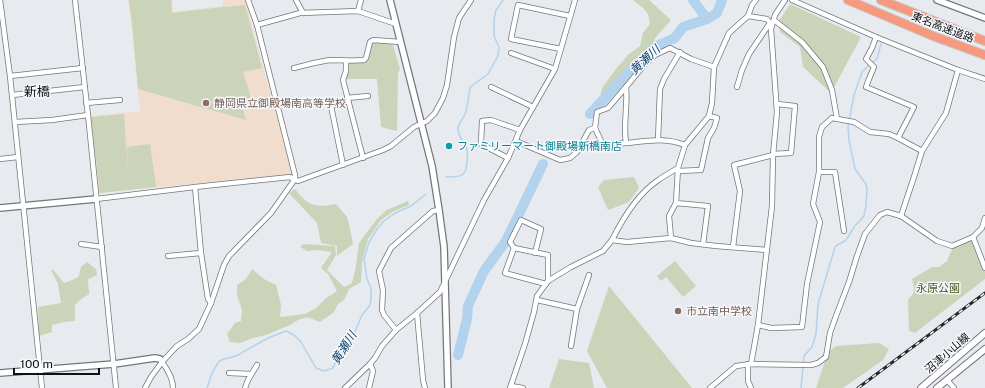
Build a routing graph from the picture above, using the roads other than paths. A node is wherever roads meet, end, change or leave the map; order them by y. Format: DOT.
graph roads {
  1 [pos="0,0"];
  2 [pos="75,0"];
  3 [pos="248,0"];
  4 [pos="296,0"];
  5 [pos="361,0"];
  6 [pos="390,0"];
  7 [pos="471,0"];
  8 [pos="574,0"];
  9 [pos="756,0"];
  10 [pos="785,0"];
  11 [pos="792,0"];
  12 [pos="848,0"];
  13 [pos="881,0"];
  14 [pos="937,0"];
  15 [pos="358,11"];
  16 [pos="303,12"];
  17 [pos="570,16"];
  18 [pos="748,16"];
  19 [pos="985,18"];
  20 [pos="774,20"];
  21 [pos="396,24"];
  22 [pos="257,25"];
  23 [pos="876,37"];
  24 [pos="985,41"];
  25 [pos="400,42"];
  26 [pos="561,48"];
  27 [pos="680,52"];
  28 [pos="511,53"];
  29 [pos="985,55"];
  30 [pos="346,61"];
  31 [pos="714,67"];
  32 [pos="83,68"];
  33 [pos="294,68"];
  34 [pos="555,69"];
  35 [pos="958,70"];
  36 [pos="10,76"];
  37 [pos="985,79"];
  38 [pos="738,86"];
  39 [pos="85,87"];
  40 [pos="491,87"];
  41 [pos="626,87"];
  42 [pos="12,95"];
  43 [pos="368,96"];
  44 [pos="120,100"];
  45 [pos="347,100"];
  46 [pos="86,103"];
  47 [pos="777,104"];
  48 [pos="533,107"];
  49 [pos="88,115"];
  50 [pos="709,116"];
  51 [pos="837,119"];
  52 [pos="14,122"];
  53 [pos="421,124"];
  54 [pos="595,128"];
  55 [pos="520,130"];
  56 [pos="898,138"];
  57 [pos="658,140"];
  58 [pos="516,141"];
  59 [pos="626,143"];
  60 [pos="685,144"];
  61 [pos="922,151"];
  62 [pos="773,154"];
  63 [pos="18,157"];
  64 [pos="362,158"];
  65 [pos="508,158"];
  66 [pos="0,159"];
  67 [pos="343,165"];
  68 [pos="678,169"];
  69 [pos="819,172"];
  70 [pos="295,179"];
  71 [pos="195,187"];
  72 [pos="96,199"];
  73 [pos="676,203"];
  74 [pos="24,206"];
  75 [pos="0,208"];
  76 [pos="439,210"];
  77 [pos="901,216"];
  78 [pos="985,218"];
  79 [pos="984,229"];
  80 [pos="844,231"];
  81 [pos="972,237"];
  82 [pos="671,238"];
  83 [pos="612,240"];
  84 [pos="81,244"];
  85 [pos="703,244"];
  86 [pos="102,247"];
  87 [pos="733,247"];
  88 [pos="514,248"];
  89 [pos="767,250"];
  90 [pos="201,253"];
  91 [pos="535,253"];
  92 [pos="168,256"];
  93 [pos="985,268"];
  94 [pos="589,274"];
  95 [pos="547,282"];
  96 [pos="445,283"];
  97 [pos="537,300"];
  98 [pos="211,303"];
  99 [pos="577,309"];
  100 [pos="417,313"];
  101 [pos="758,325"];
  102 [pos="396,330"];
  103 [pos="985,333"];
  104 [pos="571,346"];
  105 [pos="985,349"];
  106 [pos="162,362"];
  107 [pos="114,364"];
  108 [pos="370,364"];
  109 [pos="749,364"];
  110 [pos="257,365"];
  111 [pos="40,370"];
  112 [pos="0,372"];
  113 [pos="229,373"];
  114 [pos="252,374"];
  115 [pos="947,380"];
  116 [pos="510,387"];
  117 [pos="42,388"];
  118 [pos="116,388"];
  119 [pos="145,388"];
  120 [pos="173,388"];
  121 [pos="245,388"];
  122 [pos="345,388"];
  123 [pos="369,388"];
  124 [pos="425,388"];
  125 [pos="448,388"];
  126 [pos="523,388"];
  127 [pos="710,388"];
  128 [pos="751,388"];
  129 [pos="921,388"];
  130 [pos="937,388"];
  131 [pos="954,388"];
  1 -- 36 [label="street"];
  2 -- 32 [label="street"];
  3 -- 22 [label="street"];
  4 -- 16 [label="street"];
  5 -- 15 [label="street"];
  6 -- 21 [label="street"];
  7 -- 53 [label="street"];
  8 -- 17 [label="street"];
  9 -- 18 [label="street"];
  10 -- 20 [label="street"];
  11 -- 23 [label="street"];
  12 -- 29 [label="highway, 東名高速道路"];
  13 -- 24 [label="highway, 東名高速道路"];
  14 -- 19 [label="street"];
  15 -- 16 [label="street"];
  15 -- 21 [label="street"];
  16 -- 22 [label="street"];
  17 -- 26 [label="street"];
  17 -- 26 [label="street"];
  18 -- 31 [label="street"];
  18 -- 38 [label="street"];
  20 -- 47 [label="street"];
  20 -- 51 [label="street"];
  21 -- 25 [label="street"];
  22 -- 70 [label="street"];
  23 -- 35 [label="street"];
  23 -- 56 [label="street"];
  25 -- 30 [label="street"];
  25 -- 53 [label="street"];
  26 -- 34 [label="street"];
  27 -- 31 [label="street"];
  27 -- 41 [label="street"];
  27 -- 57 [label="street"];
  28 -- 34 [label="street"];
  30 -- 33 [label="street"];
  30 -- 45 [label="street"];
  31 -- 50 [label="street"];
  32 -- 36 [label="street"];
  32 -- 39 [label="street"];
  34 -- 48 [label="street"];
  35 -- 37 [label="street"];
  35 -- 61 [label="street"];
  36 -- 42 [label="street"];
  39 -- 42 [label="street"];
  39 -- 46 [label="street"];
  40 -- 48 [label="street"];
  41 -- 54 [label="street"];
  41 -- 59 [label="street"];
  42 -- 52 [label="street"];
  43 -- 45 [label="street"];
  44 -- 46 [label="street"];
  45 -- 64 [label="street"];
  45 -- 67 [label="street"];
  46 -- 49 [label="street"];
  47 -- 62 [label="street"];
  47 -- 62 [label="street"];
  48 -- 55 [label="street"];
  49 -- 52 [label="street"];
  49 -- 72 [label="street"];
  50 -- 60 [label="street"];
  50 -- 68 [label="street"];
  51 -- 56 [label="street"];
  51 -- 69 [label="street"];
  52 -- 63 [label="street"];
  53 -- 64 [label="street"];
  53 -- 76 [label="street"];
  54 -- 58 [label="street"];
  54 -- 59 [label="street"];
  55 -- 58 [label="street"];
  55 -- 65 [label="street"];
  56 -- 61 [label="street"];
  57 -- 59 [label="street"];
  57 -- 60 [label="street"];
  58 -- 65 [label="street"];
  60 -- 68 [label="street"];
  61 -- 77 [label="street"];
  62 -- 87 [label="street"];
  62 -- 89 [label="street"];
  63 -- 66 [label="street"];
  63 -- 74 [label="street"];
  64 -- 67 [label="street"];
  65 -- 96 [label="street"];
  67 -- 70 [label="street"];
  68 -- 73 [label="street"];
  68 -- 83 [label="street"];
  69 -- 80 [label="street"];
  69 -- 101 [label="street"];
  70 -- 71 [label="street"];
  70 -- 98 [label="street"];
  71 -- 72 [label="street"];
  71 -- 90 [label="street"];
  72 -- 74 [label="street"];
  72 -- 86 [label="street"];
  73 -- 82 [label="street"];
  73 -- 85 [label="street"];
  74 -- 75 [label="street"];
  74 -- 111 [label="street"];
  76 -- 96 [label="street"];
  76 -- 102 [label="street"];
  77 -- 81 [label="street"];
  77 -- 109 [label="street"];
  78 -- 79 [label="street"];
  79 -- 81 [label="street"];
  81 -- 93 [label="street"];
  82 -- 83 [label="street"];
  82 -- 85 [label="street"];
  83 -- 95 [label="street"];
  84 -- 86 [label="street"];
  85 -- 87 [label="street"];
  86 -- 107 [label="street"];
  87 -- 89 [label="street"];
  88 -- 91 [label="street"];
  88 -- 91 [label="street"];
  88 -- 95 [label="street"];
  89 -- 101 [label="street"];
  90 -- 92 [label="street"];
  90 -- 98 [label="street"];
  91 -- 95 [label="street"];
  94 -- 99 [label="street"];
  95 -- 97 [label="street"];
  96 -- 100 [label="street"];
  96 -- 125 [label="street"];
  97 -- 99 [label="street"];
  97 -- 116 [label="street"];
  98 -- 106 [label="street"];
  99 -- 104 [label="street"];
  100 -- 102 [label="street"];
  100 -- 124 [label="street"];
  101 -- 109 [label="street"];
  102 -- 108 [label="street"];
  103 -- 129 [label="main road, 沼津小山線"];
  105 -- 115 [label="main road, 沼津小山線"];
  106 -- 107 [label="street"];
  106 -- 119 [label="street"];
  106 -- 120 [label="street"];
  107 -- 111 [label="street"];
  107 -- 118 [label="street"];
  108 -- 122 [label="street"];
  108 -- 123 [label="street"];
  109 -- 127 [label="street"];
  109 -- 128 [label="street"];
  110 -- 114 [label="street"];
  111 -- 112 [label="street"];
  111 -- 117 [label="street"];
  113 -- 114 [label="street"];
  114 -- 121 [label="street"];
  115 -- 130 [label="main road, 沼津小山線"];
  115 -- 131 [label="street"];
  116 -- 126 [label="street"];
}
